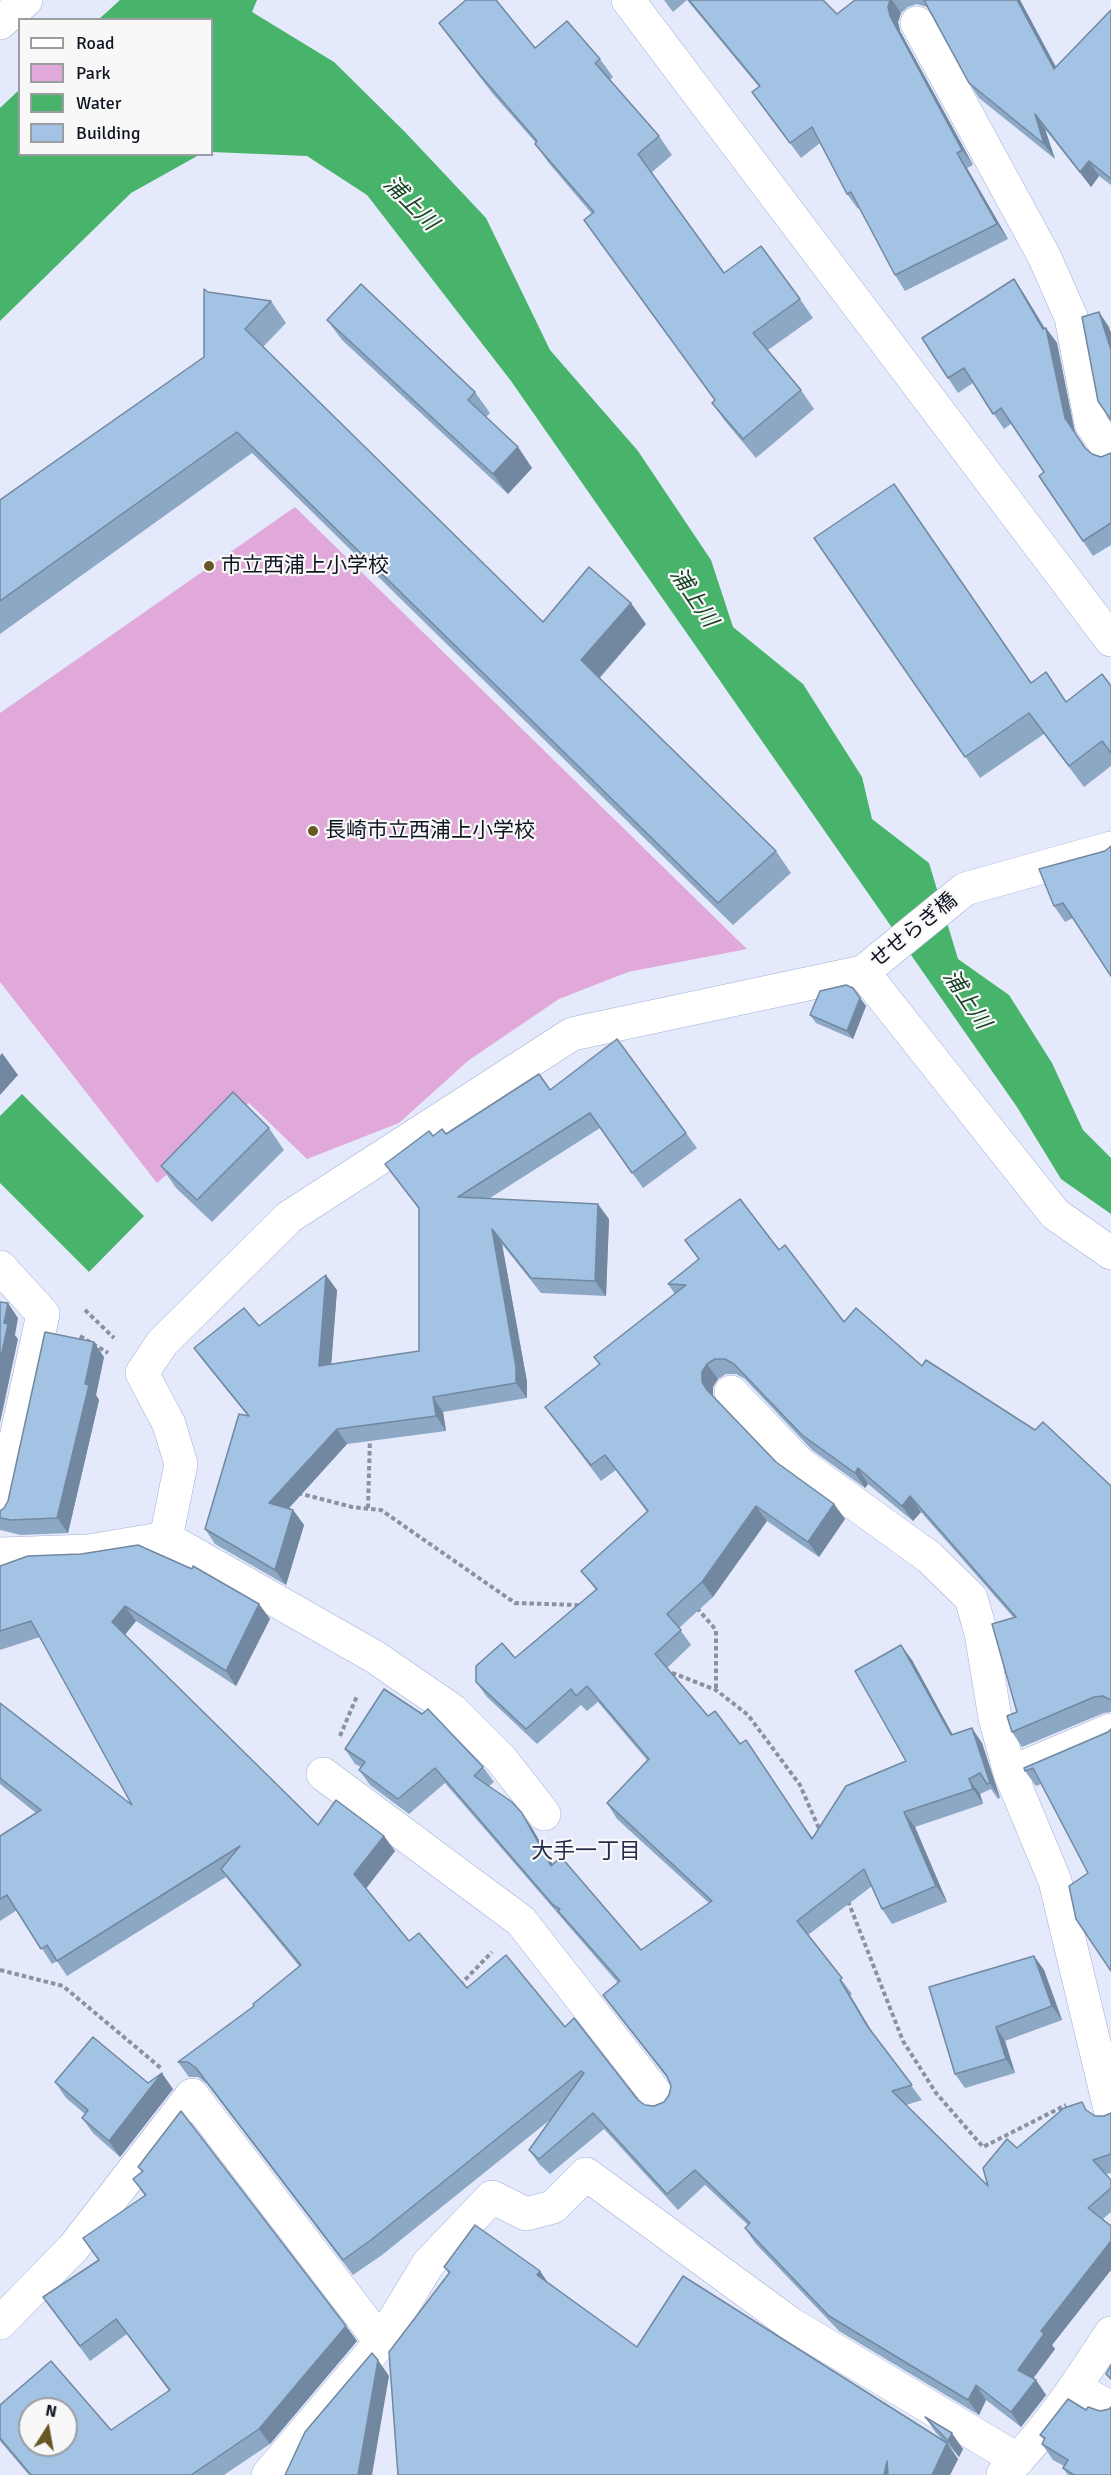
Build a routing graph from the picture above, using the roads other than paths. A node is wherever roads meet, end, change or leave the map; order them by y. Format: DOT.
graph roads {
  1 [pos="26,0"];
  2 [pos="628,0"];
  3 [pos="0,23"];
  4 [pos="917,23"];
  5 [pos="1111,453"];
  6 [pos="1111,640"];
  7 [pos="1111,848"];
  8 [pos="863,972"];
  9 [pos="1111,1252"];
  10 [pos="0,1267"];
  11 [pos="731,1392"];
  12 [pos="0,1511"];
  13 [pos="166,1538"];
  14 [pos="0,1554"];
  15 [pos="1111,1730"];
  16 [pos="1010,1773"];
  17 [pos="323,1774"];
  18 [pos="544,1814"];
  19 [pos="1108,2099"];
  20 [pos="663,2103"];
  21 [pos="0,2323"];
  22 [pos="1111,2332"];
  23 [pos="381,2342"];
  24 [pos="1075,2388"];
  25 [pos="1111,2408"];
  26 [pos="1010,2467"];
  27 [pos="268,2475"];
  1 -- 3 [label="street"];
  2 -- 6 [label="street"];
  4 -- 5 [label="street"];
  7 -- 8 [label="street, せせらぎ橋"];
  8 -- 9 [label="street"];
  8 -- 13 [label="street"];
  10 -- 12 [label="street"];
  11 -- 16 [label="street"];
  13 -- 14 [label="street"];
  13 -- 18 [label="street"];
  15 -- 16 [label="street"];
  16 -- 19 [label="street"];
  17 -- 20 [label="street"];
  21 -- 23 [label="street"];
  22 -- 24 [label="street"];
  23 -- 26 [label="street"];
  23 -- 27 [label="street"];
  24 -- 25 [label="street"];
  24 -- 26 [label="street"];
}
